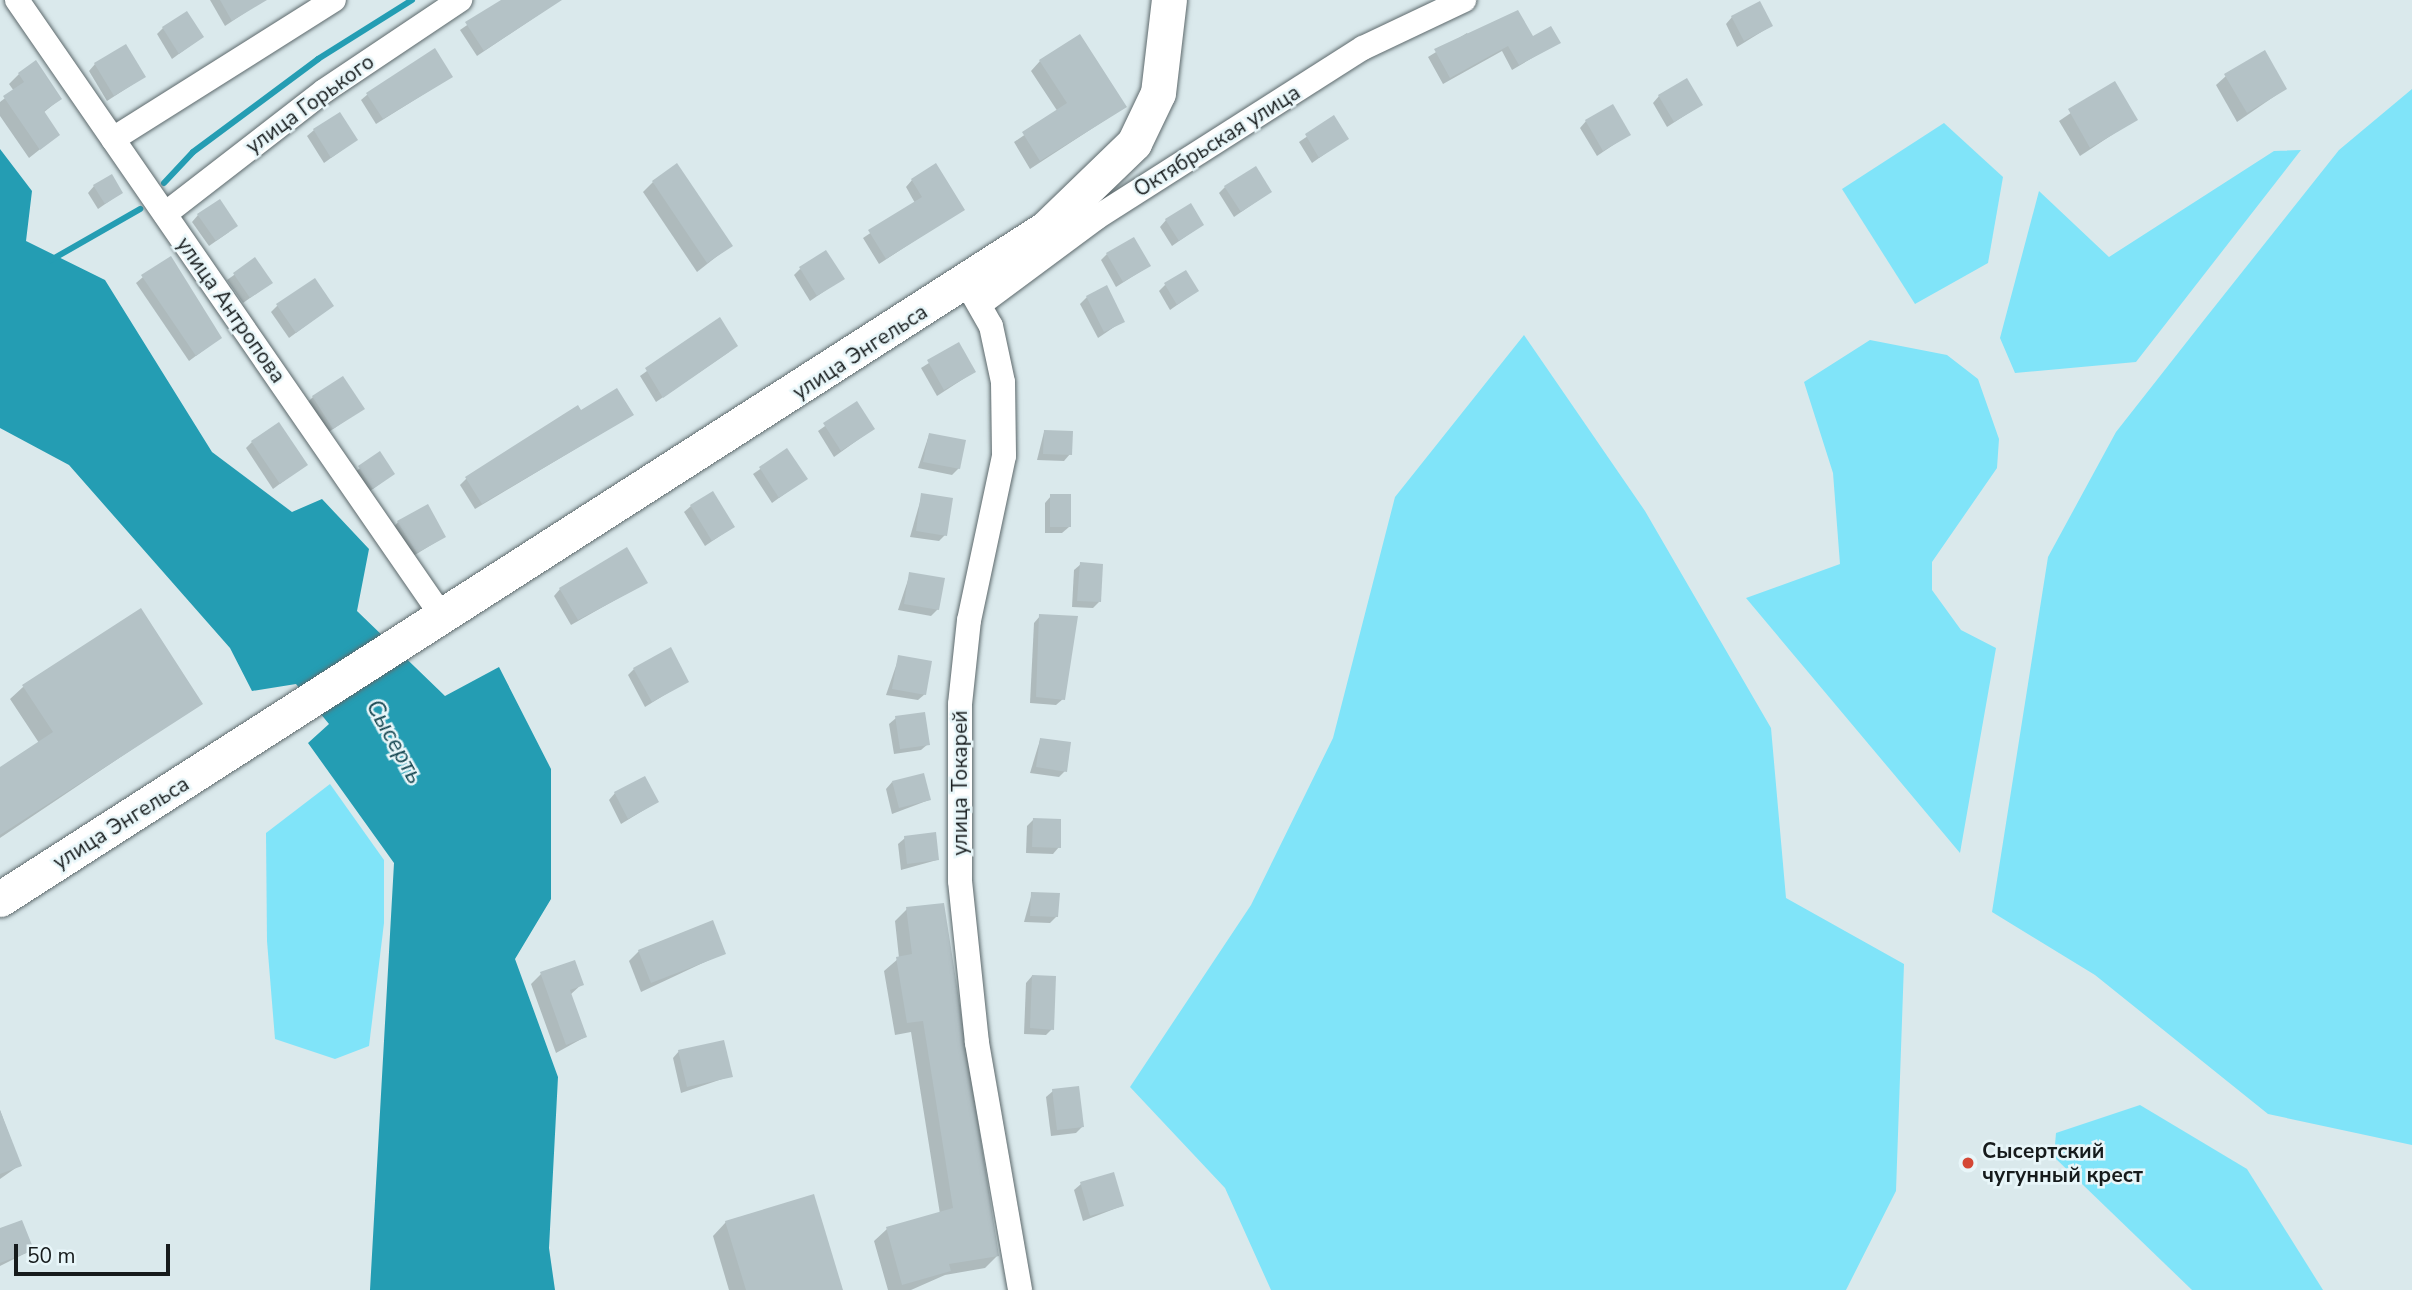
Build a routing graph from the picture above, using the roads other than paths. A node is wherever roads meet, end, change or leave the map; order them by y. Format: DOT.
graph roads {
  1 [pos="17,0"];
  2 [pos="334,0"];
  3 [pos="460,0"];
  4 [pos="1169,0"];
  5 [pos="1464,0"];
  6 [pos="113,139"];
  7 [pos="165,214"];
  8 [pos="975,293"];
  9 [pos="444,619"];
  10 [pos="0,899"];
  11 [pos="1020,1290"];
  1 -- 6 [label="street, улица Антропова"];
  2 -- 6 [label="street"];
  3 -- 7 [label="street, улица Горького"];
  4 -- 8 [label="street, улица Энгельса"];
  5 -- 8 [label="street, Октябрьская улица"];
  6 -- 7 [label="street, улица Антропова"];
  7 -- 9 [label="street, улица Антропова"];
  8 -- 9 [label="street, улица Энгельса"];
  8 -- 11 [label="street, улица Токарей"];
  9 -- 10 [label="street, улица Энгельса"];
}
